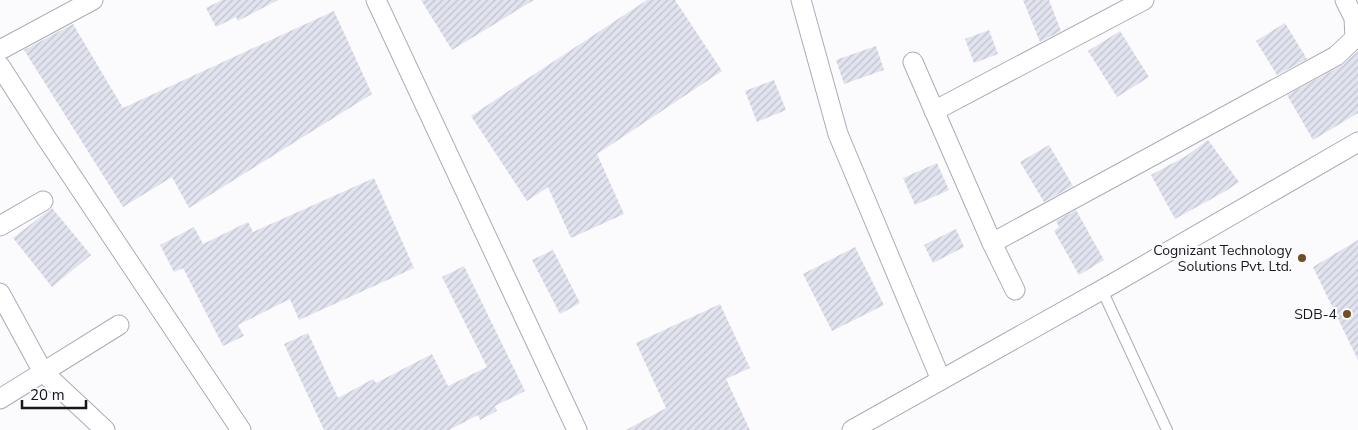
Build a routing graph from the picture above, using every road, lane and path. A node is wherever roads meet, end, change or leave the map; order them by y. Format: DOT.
graph roads {
  1 [pos="93,0"];
  2 [pos="376,0"];
  3 [pos="801,0"];
  4 [pos="1144,0"];
  5 [pos="1345,0"];
  6 [pos="0,50"];
  7 [pos="913,62"];
  8 [pos="0,66"];
  9 [pos="934,111"];
  10 [pos="1358,142"];
  11 [pos="43,201"];
  12 [pos="0,226"];
  13 [pos="992,243"];
  14 [pos="1015,290"];
  15 [pos="1102,290"];
  16 [pos="0,293"];
  17 [pos="119,324"];
  18 [pos="43,372"];
  19 [pos="941,380"];
  20 [pos="0,399"];
  21 [pos="105,430"];
  22 [pos="241,430"];
  23 [pos="577,430"];
  24 [pos="852,430"];
  25 [pos="1166,430"];
  1 -- 6 [label="street"];
  2 -- 23 [label="street"];
  3 -- 19 [label="street"];
  4 -- 9 [label="street"];
  5 -- 13 [label="street"];
  7 -- 9 [label="street"];
  8 -- 22 [label="street"];
  9 -- 13 [label="street"];
  10 -- 15 [label="street"];
  11 -- 12 [label="street"];
  13 -- 14 [label="street"];
  15 -- 19 [label="street"];
  15 -- 25 [label="lane"];
  16 -- 18 [label="street"];
  17 -- 18 [label="street"];
  18 -- 20 [label="street"];
  18 -- 21 [label="street"];
  19 -- 24 [label="street"];
}
